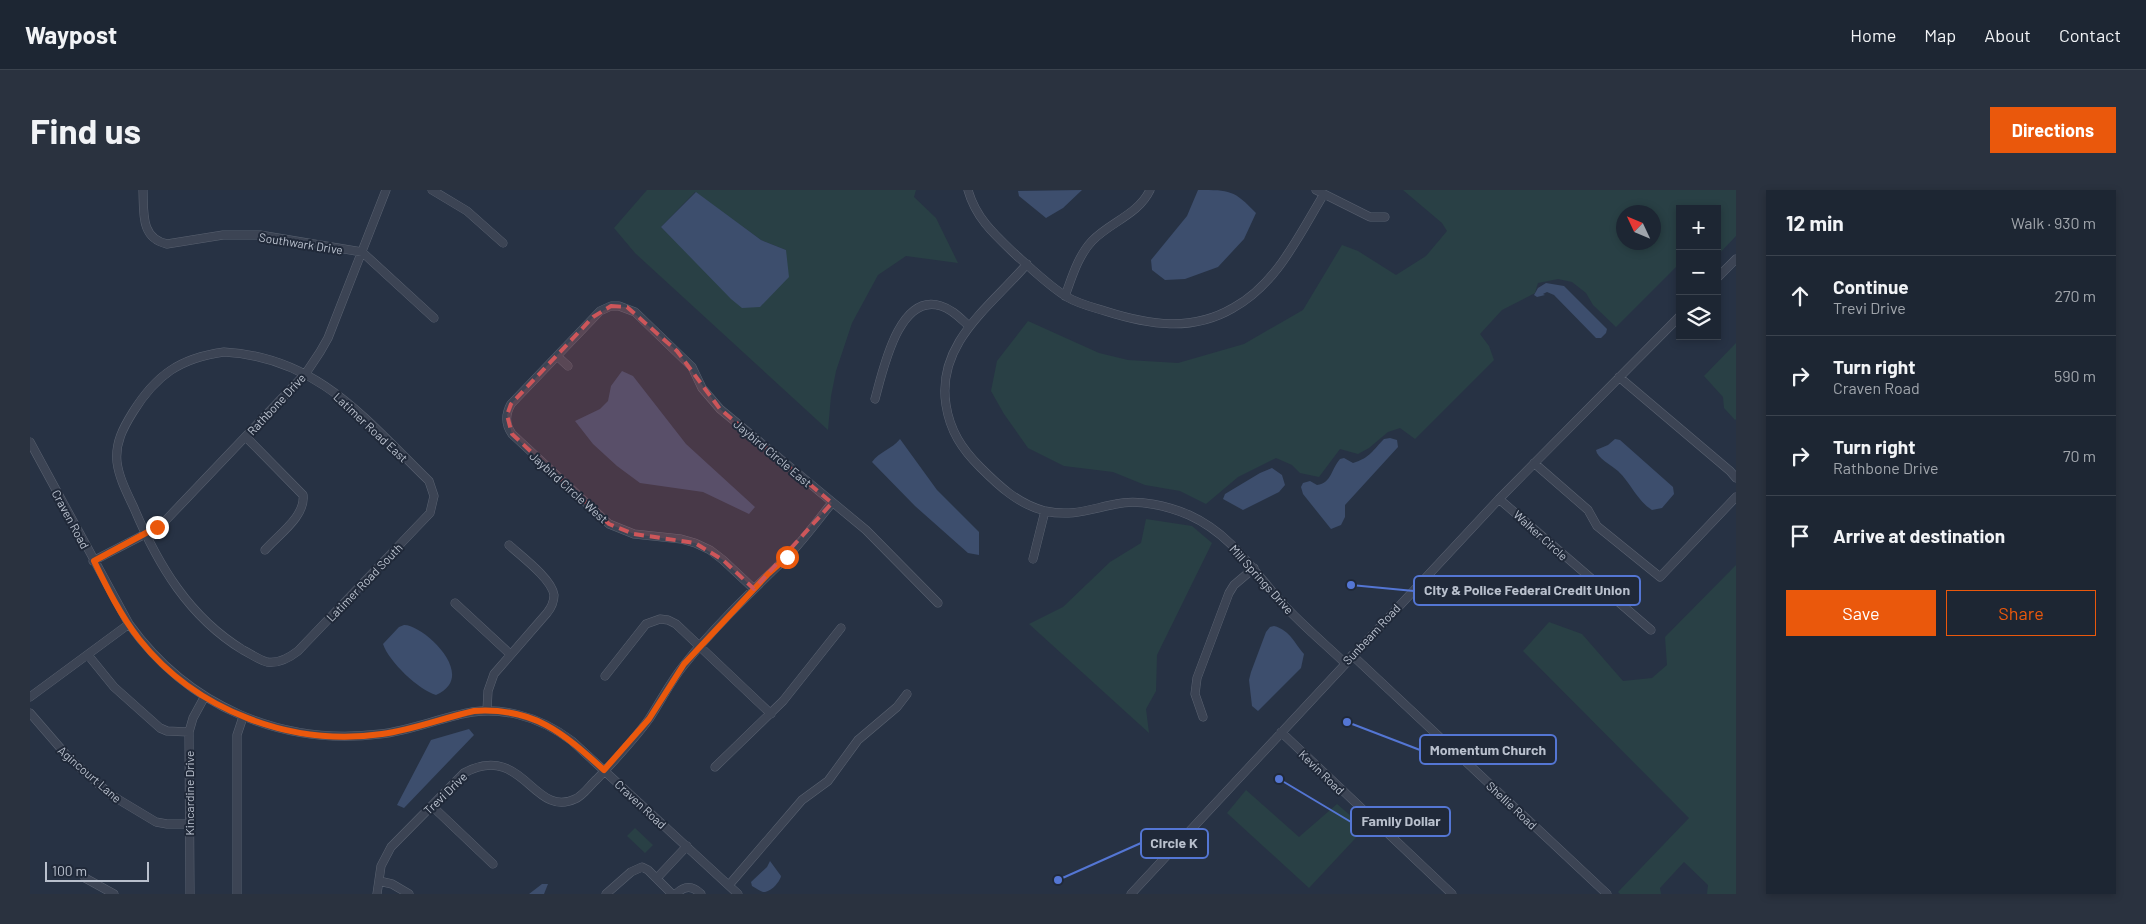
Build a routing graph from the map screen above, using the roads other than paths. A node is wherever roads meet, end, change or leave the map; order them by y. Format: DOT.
graph roads {
  1 [pos="142,190"];
  2 [pos="386,190"];
  3 [pos="432,190"];
  4 [pos="968,190"];
  5 [pos="1150,190"];
  6 [pos="1316,190"];
  7 [pos="1324,194"];
  8 [pos="1385,217"];
  9 [pos="503,243"];
  10 [pos="362,252"];
  11 [pos="1736,259"];
  12 [pos="1027,264"];
  13 [pos="1721,274"];
  14 [pos="1065,296"];
  15 [pos="434,318"];
  16 [pos="1676,320"];
  17 [pos="969,326"];
  18 [pos="557,356"];
  19 [pos="568,366"];
  20 [pos="306,373"];
  21 [pos="1620,377"];
  22 [pos="875,399"];
  23 [pos="246,437"];
  24 [pos="30,442"];
  25 [pos="1534,463"];
  26 [pos="1736,478"];
  27 [pos="434,496"];
  28 [pos="1736,497"];
  29 [pos="1499,499"];
  30 [pos="832,503"];
  31 [pos="1045,511"];
  32 [pos="145,534"];
  33 [pos="509,545"];
  34 [pos="265,550"];
  35 [pos="1033,559"];
  36 [pos="94,561"];
  37 [pos="1254,568"];
  38 [pos="754,589"];
  39 [pos="455,603"];
  40 [pos="938,603"];
  41 [pos="129,624"];
  42 [pos="840,628"];
  43 [pos="1651,630"];
  44 [pos="700,646"];
  45 [pos="510,654"];
  46 [pos="88,655"];
  47 [pos="1352,655"];
  48 [pos="283,660"];
  49 [pos="1345,663"];
  50 [pos="605,676"];
  51 [pos="907,694"];
  52 [pos="205,696"];
  53 [pos="30,698"];
  54 [pos="487,710"];
  55 [pos="30,713"];
  56 [pos="771,714"];
  57 [pos="243,716"];
  58 [pos="1203,717"];
  59 [pos="189,732"];
  60 [pos="1280,732"];
  61 [pos="715,767"];
  62 [pos="604,770"];
  63 [pos="432,806"];
  64 [pos="189,824"];
  65 [pos="687,846"];
  66 [pos="493,864"];
  67 [pos="85,878"];
  68 [pos="657,878"];
  69 [pos="379,881"];
  70 [pos="728,885"];
  71 [pos="114,894"];
  72 [pos="190,894"];
  73 [pos="237,894"];
  74 [pos="377,894"];
  75 [pos="409,894"];
  76 [pos="606,894"];
  77 [pos="674,894"];
  78 [pos="702,894"];
  79 [pos="738,894"];
  80 [pos="1131,894"];
  81 [pos="1452,894"];
  82 [pos="1607,894"];
  1 -- 10 [label="street, Southwark Drive"];
  2 -- 10 [label="street, Rathbone Drive"];
  3 -- 9 [label="street"];
  4 -- 12 [label="street"];
  5 -- 14 [label="street"];
  6 -- 7 [label="street"];
  7 -- 8 [label="street"];
  7 -- 14 [label="street"];
  10 -- 15 [label="street"];
  10 -- 20 [label="street, Rathbone Drive"];
  11 -- 13 [label="street"];
  12 -- 14 [label="street"];
  12 -- 17 [label="street, Mill Springs Drive"];
  16 -- 21 [label="street, Sunbeam Road"];
  17 -- 22 [label="street"];
  17 -- 31 [label="street, Mill Springs Drive"];
  18 -- 19 [label="street"];
  18 -- 30 [label="street, Jaybird Circle East"];
  18 -- 38 [label="street, Jaybird Circle West"];
  20 -- 23 [label="street, Rathbone Drive"];
  20 -- 27 [label="street, Latimer Road East"];
  20 -- 32 [label="street, Latimer Road East"];
  21 -- 25 [label="street, Sunbeam Road"];
  21 -- 26 [label="street"];
  23 -- 32 [label="street, Rathbone Drive"];
  23 -- 34 [label="street"];
  24 -- 36 [label="street, Craven Road"];
  25 -- 28 [label="street"];
  25 -- 29 [label="street, Sunbeam Road"];
  27 -- 48 [label="street, Latimer Road South"];
  29 -- 43 [label="street, Walker Circle"];
  29 -- 47 [label="street, Sunbeam Road"];
  30 -- 38 [label="street, Trevi Drive"];
  30 -- 40 [label="street, Jaybird Circle East"];
  31 -- 35 [label="street"];
  31 -- 37 [label="street, Mill Springs Drive"];
  32 -- 36 [label="street, Rathbone Drive"];
  32 -- 48 [label="street, Latimer Road East"];
  33 -- 45 [label="street"];
  36 -- 41 [label="street, Craven Road"];
  37 -- 49 [label="street, Mill Springs Drive"];
  37 -- 58 [label="street"];
  38 -- 44 [label="street, Trevi Drive"];
  39 -- 45 [label="street"];
  41 -- 46 [label="street"];
  41 -- 52 [label="street, Craven Road"];
  42 -- 56 [label="street"];
  44 -- 50 [label="street"];
  44 -- 56 [label="street"];
  44 -- 62 [label="street, Trevi Drive"];
  45 -- 54 [label="street"];
  46 -- 53 [label="street"];
  46 -- 59 [label="street"];
  47 -- 49 [label="street, Sunbeam Road"];
  47 -- 82 [label="street, Shellie Road"];
  49 -- 60 [label="street, Sunbeam Road"];
  51 -- 70 [label="street"];
  52 -- 57 [label="street, Craven Road"];
  52 -- 59 [label="street, Kincardine Drive"];
  54 -- 57 [label="street, Craven Road"];
  54 -- 62 [label="street, Craven Road"];
  55 -- 64 [label="street, Agincourt Lane"];
  56 -- 61 [label="street"];
  57 -- 73 [label="street"];
  59 -- 64 [label="street, Kincardine Drive"];
  60 -- 80 [label="street, Sunbeam Road"];
  60 -- 81 [label="street, Kevin Road"];
  62 -- 63 [label="street, Trevi Drive"];
  62 -- 65 [label="street, Craven Road"];
  63 -- 66 [label="street"];
  63 -- 69 [label="street, Trevi Drive"];
  64 -- 72 [label="street, Kincardine Drive"];
  65 -- 68 [label="street"];
  65 -- 70 [label="street, Craven Road"];
  67 -- 71 [label="street"];
  68 -- 76 [label="street"];
  68 -- 77 [label="street"];
  69 -- 74 [label="street, Trevi Drive"];
  69 -- 75 [label="street"];
  70 -- 79 [label="street, Craven Road"];
  77 -- 78 [label="street"];
}
